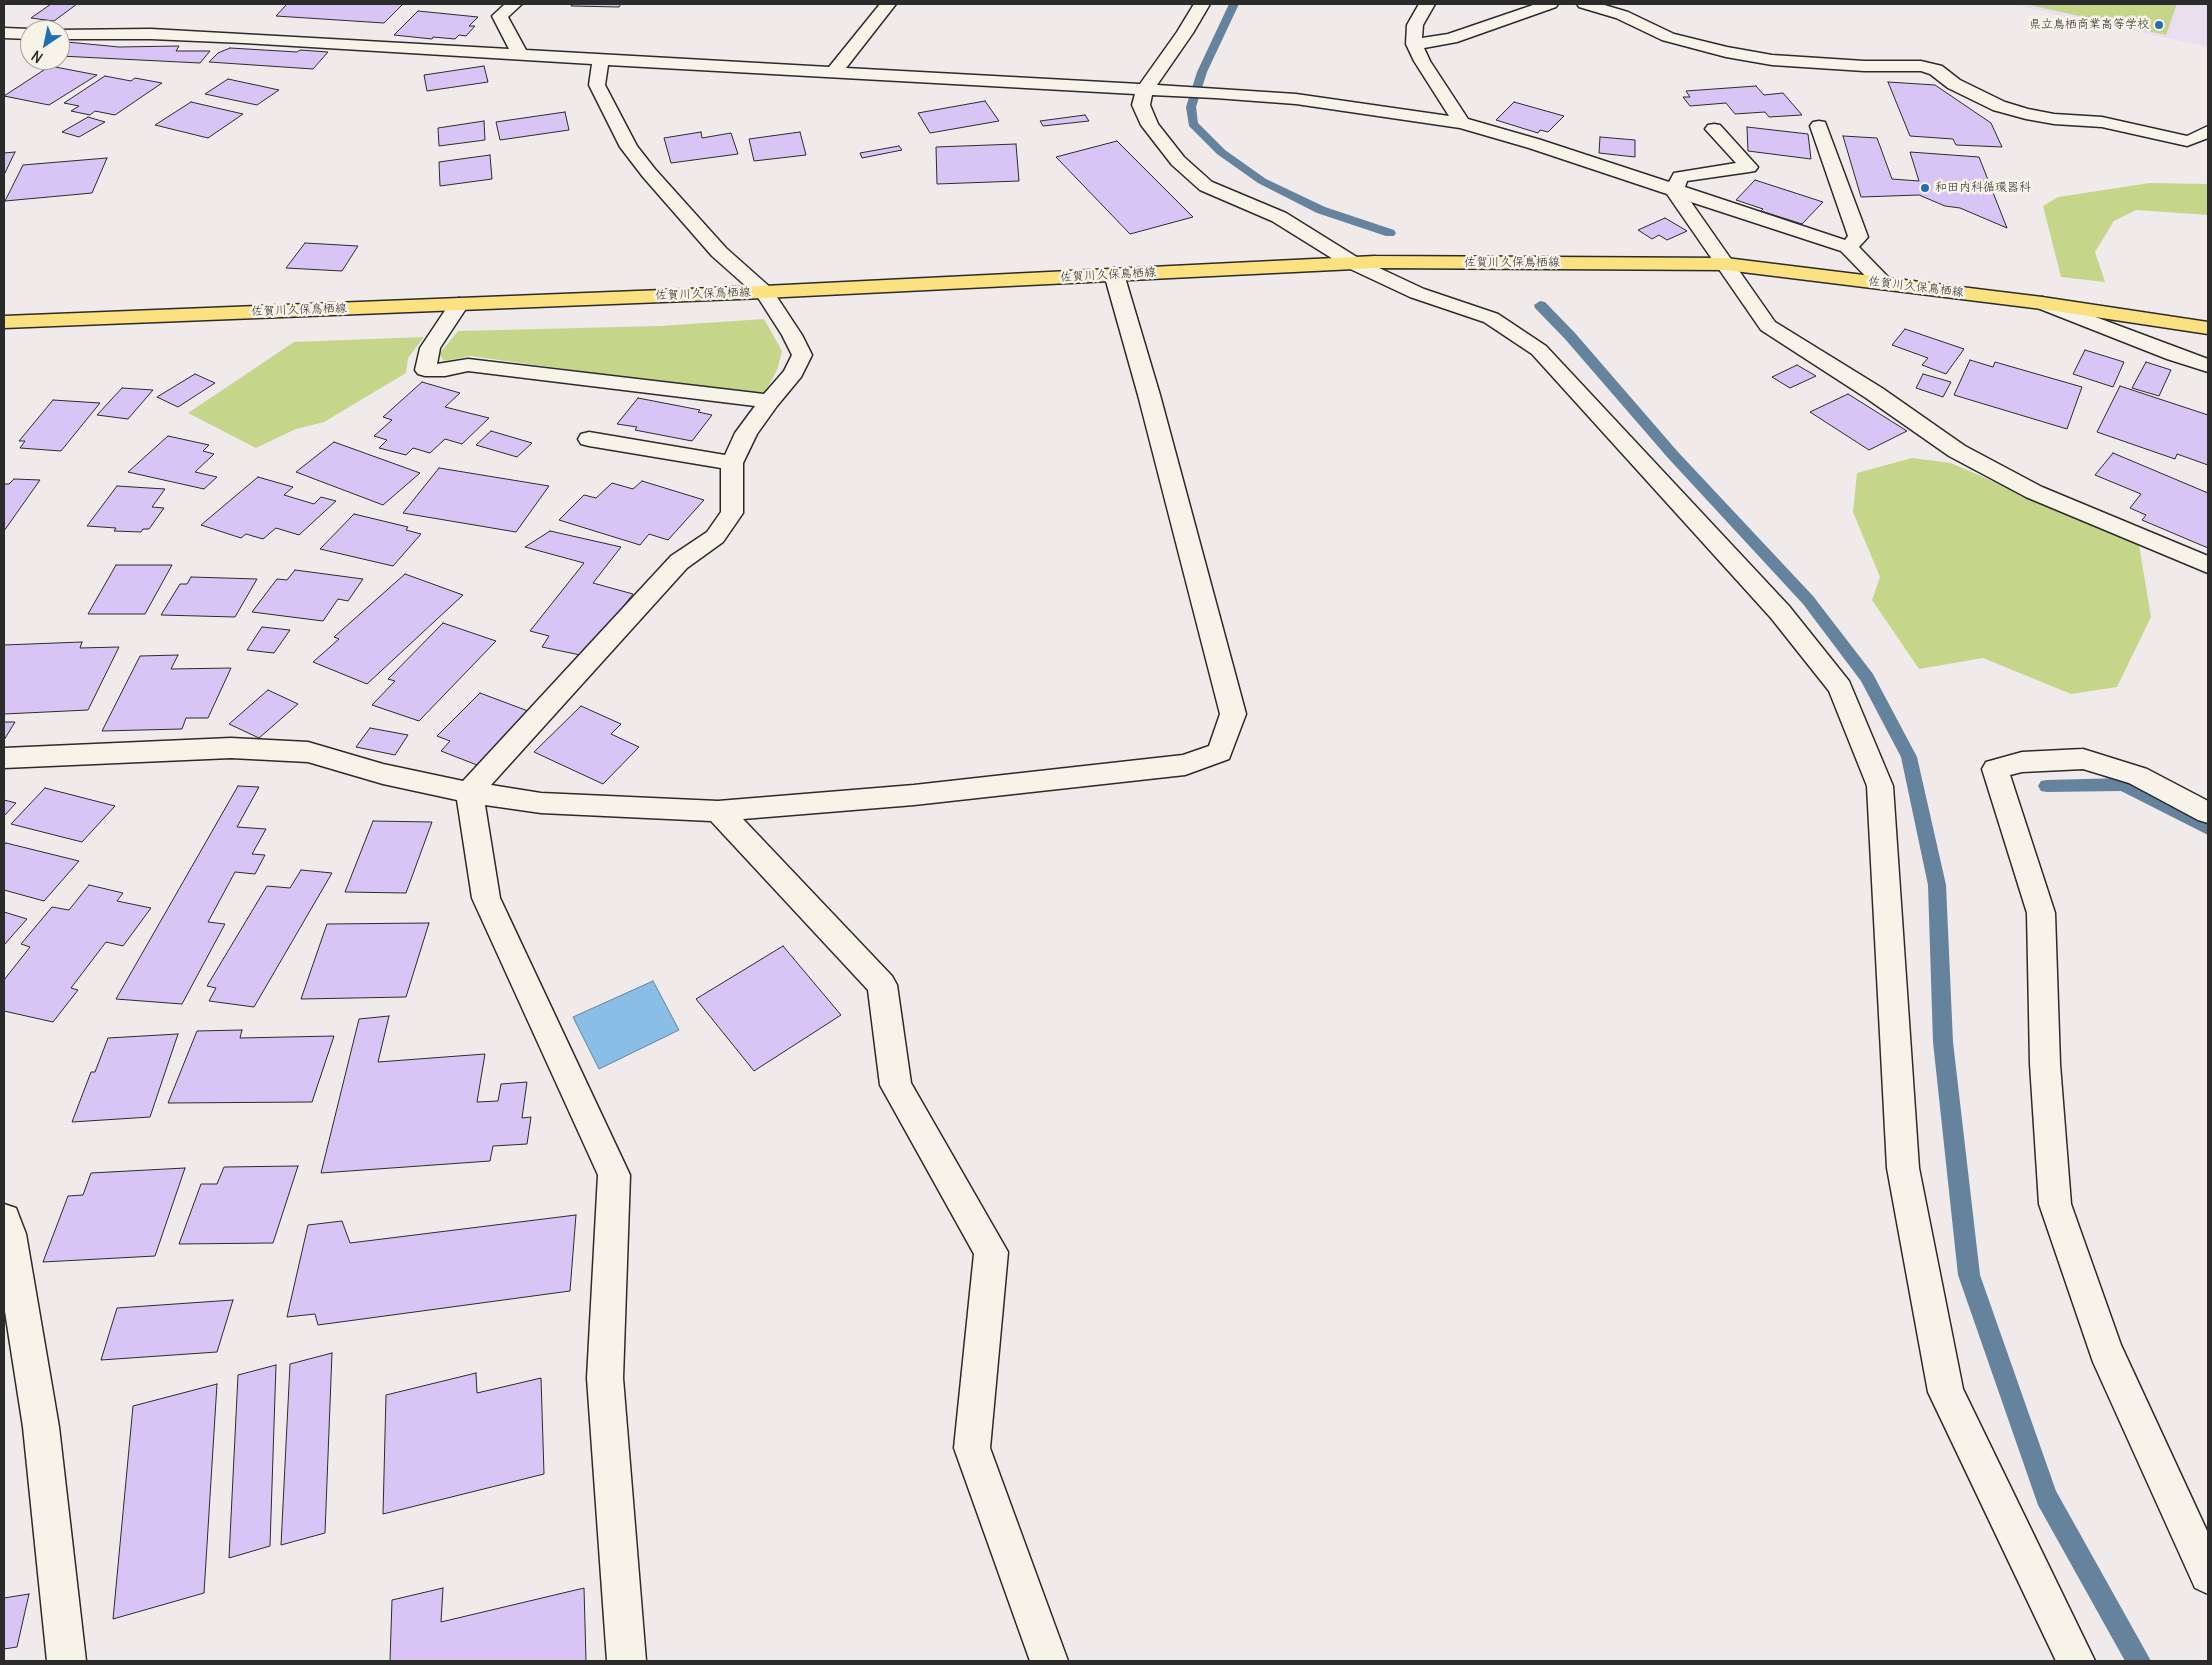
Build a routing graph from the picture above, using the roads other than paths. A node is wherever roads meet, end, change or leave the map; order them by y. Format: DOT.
graph roads {
  1 [pos="514,4"];
  2 [pos="888,4"];
  3 [pos="1202,4"];
  4 [pos="1427,4"];
  5 [pos="1550,4"];
  6 [pos="1585,4"];
  7 [pos="70,34"];
  8 [pos="20,36"];
  9 [pos="6,38"];
  10 [pos="1414,44"];
  11 [pos="520,55"];
  12 [pos="601,60"];
  13 [pos="833,73"];
  14 [pos="1152,91"];
  15 [pos="1462,123"];
  16 [pos="1819,126"];
  17 [pos="1714,129"];
  18 [pos="2208,131"];
  19 [pos="1674,190"];
  20 [pos="1848,247"];
  21 [pos="1353,263"];
  22 [pos="1726,264"];
  23 [pos="1114,274"];
  24 [pos="1883,283"];
  25 [pos="764,292"];
  26 [pos="2042,303"];
  27 [pos="460,304"];
  28 [pos="4,322"];
  29 [pos="2208,328"];
  30 [pos="2208,366"];
  31 [pos="768,401"];
  32 [pos="589,439"];
  33 [pos="732,463"];
  34 [pos="2208,565"];
  35 [pos="4,758"];
  36 [pos="469,792"];
  37 [pos="718,811"];
  38 [pos="2208,813"];
  39 [pos="4,1219"];
  40 [pos="2208,1575"];
  41 [pos="67,1661"];
  42 [pos="626,1661"];
  43 [pos="1049,1661"];
  44 [pos="2076,1661"];
  1 -- 11 [label="street"];
  2 -- 13 [label="street"];
  3 -- 14 [label="street"];
  4 -- 10 [label="street"];
  5 -- 10 [label="street"];
  6 -- 18 [label="street"];
  7 -- 11 [label="street"];
  8 -- 9 [label="street"];
  10 -- 15 [label="street"];
  11 -- 12 [label="street"];
  12 -- 13 [label="street"];
  12 -- 25 [label="street"];
  13 -- 14 [label="street"];
  14 -- 15 [label="street"];
  14 -- 21 [label="street"];
  15 -- 19 [label="street"];
  16 -- 20 [label="street"];
  17 -- 19 [label="street"];
  19 -- 20 [label="street"];
  19 -- 22 [label="street"];
  20 -- 24 [label="street"];
  21 -- 22 [label="main road, 佐賀川久保鳥栖線"];
  21 -- 23 [label="main road, 佐賀川久保鳥栖線"];
  21 -- 44 [label="street"];
  22 -- 24 [label="main road, 佐賀川久保鳥栖線"];
  22 -- 34 [label="street"];
  23 -- 25 [label="main road, 佐賀川久保鳥栖線"];
  23 -- 37 [label="street"];
  24 -- 26 [label="main road, 佐賀川久保鳥栖線"];
  25 -- 27 [label="main road, 佐賀川久保鳥栖線"];
  25 -- 31 [label="street"];
  26 -- 29 [label="main road, 佐賀川久保鳥栖線"];
  26 -- 30 [label="street"];
  27 -- 28 [label="main road, 佐賀川久保鳥栖線"];
  27 -- 31 [label="street"];
  31 -- 33 [label="street"];
  32 -- 33 [label="street"];
  33 -- 36 [label="street"];
  35 -- 36 [label="street"];
  36 -- 37 [label="street"];
  36 -- 42 [label="street"];
  37 -- 43 [label="street"];
  38 -- 40 [label="street"];
  39 -- 41 [label="street"];
}
